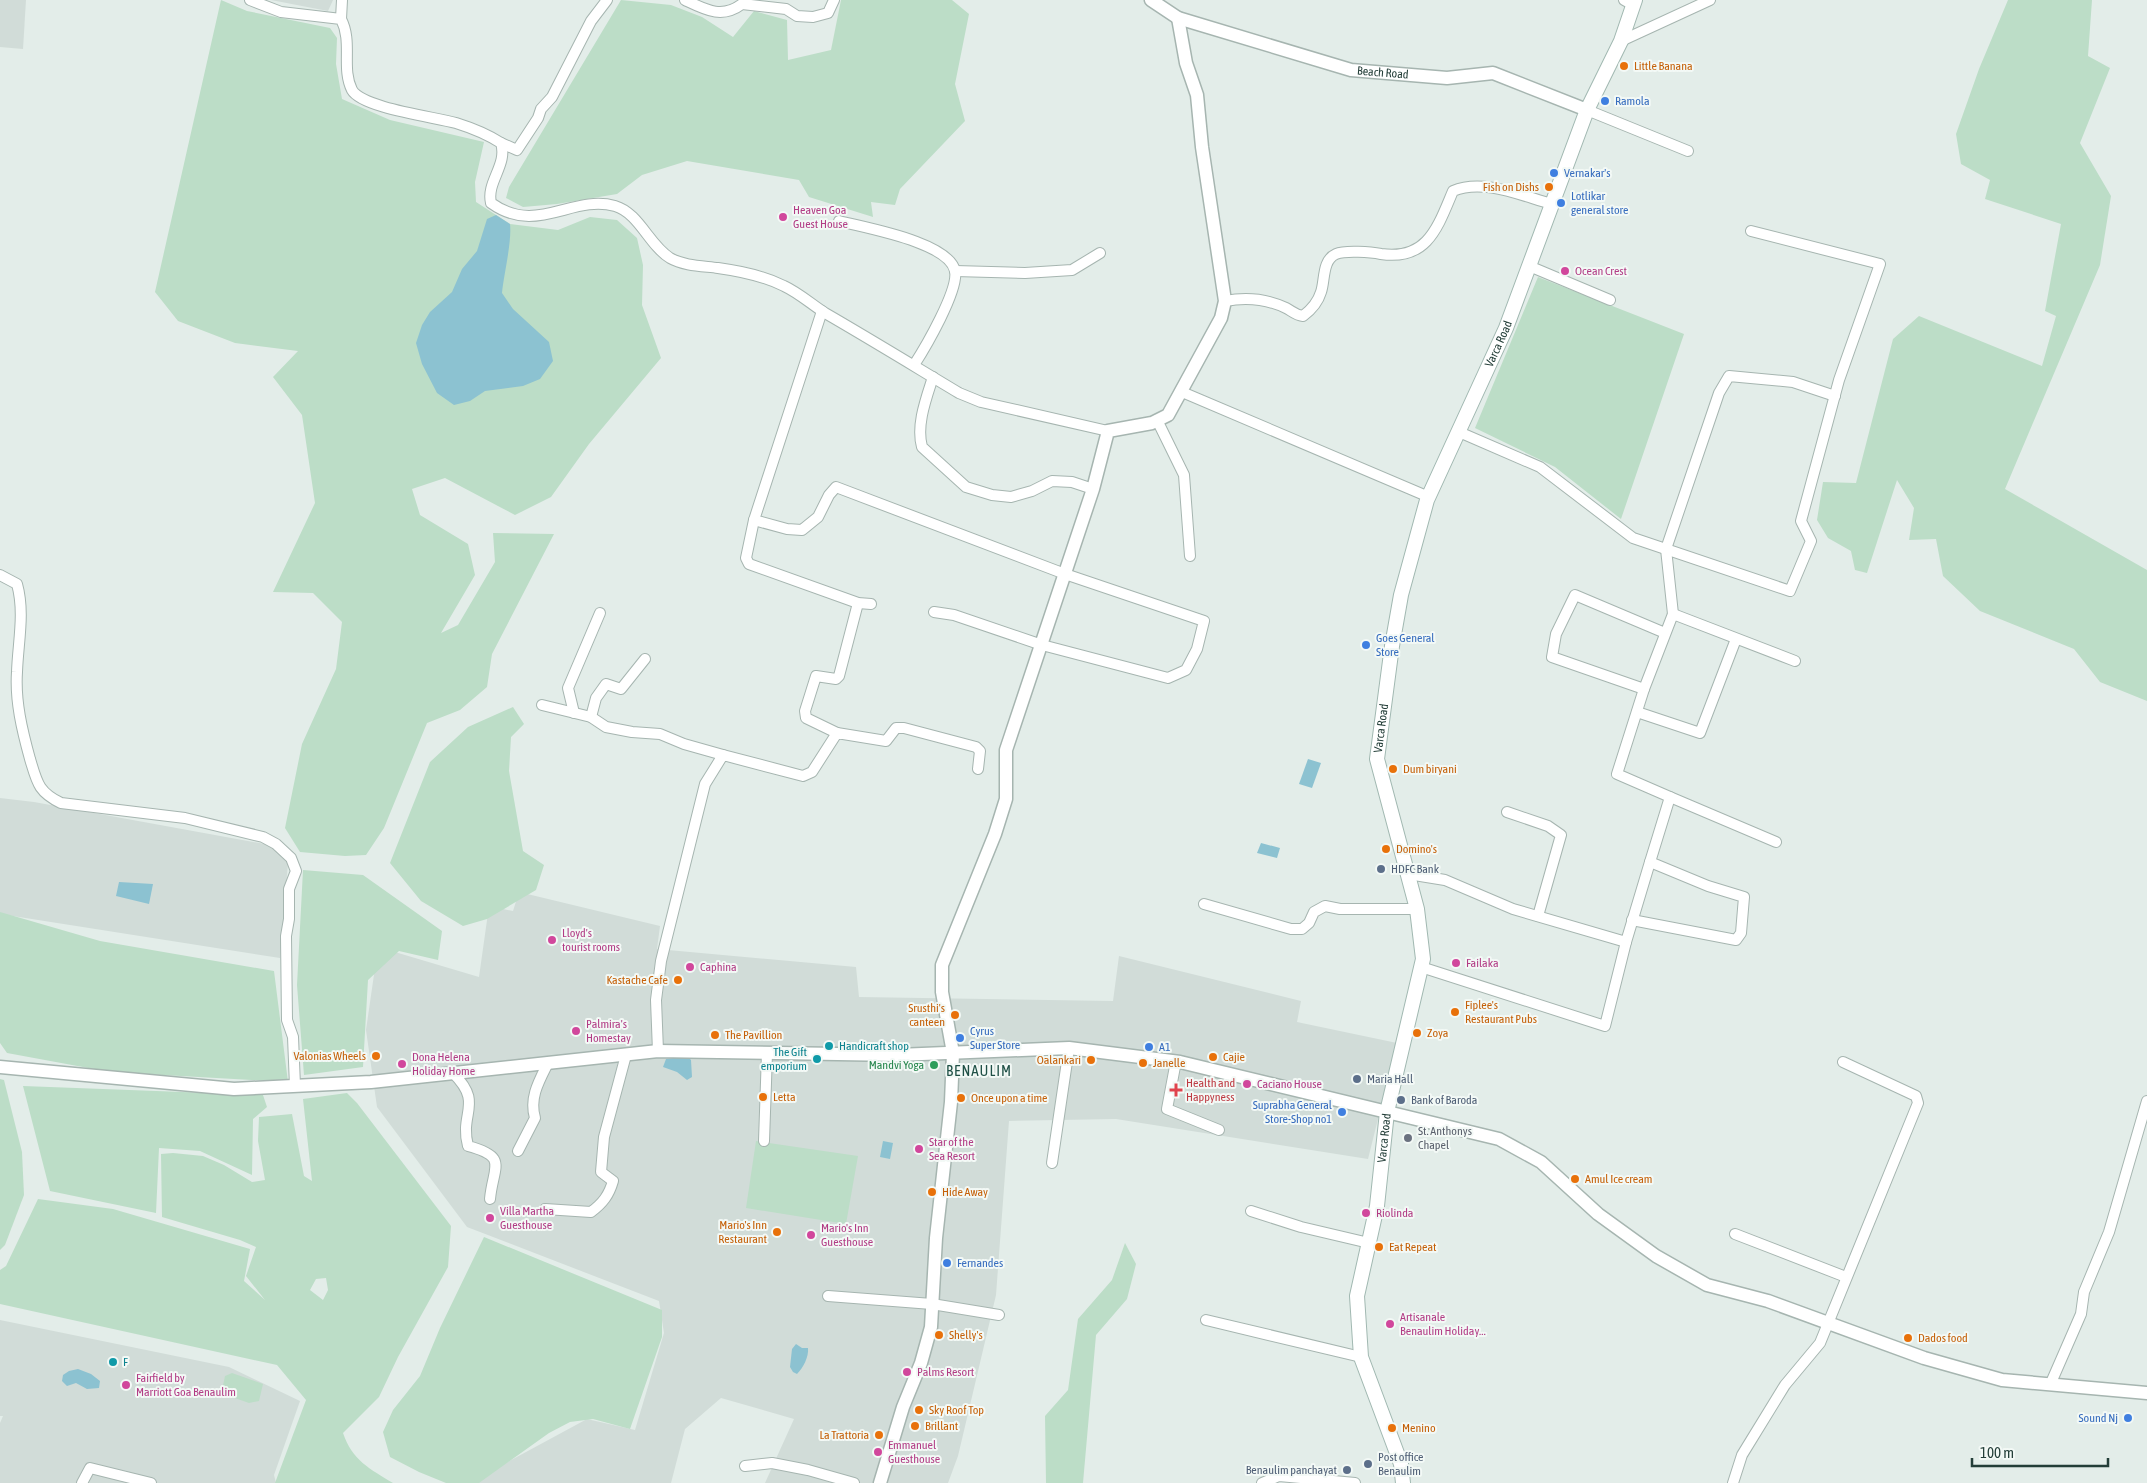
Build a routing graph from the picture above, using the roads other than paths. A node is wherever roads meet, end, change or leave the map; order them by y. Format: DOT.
graph roads {
  1 [pos="250,0"];
  2 [pos="342,0"];
  3 [pos="607,0"];
  4 [pos="684,0"];
  5 [pos="834,0"];
  6 [pos="1151,0"];
  7 [pos="1710,0"];
  8 [pos="1631,2"];
  9 [pos="1178,18"];
  10 [pos="341,19"];
  11 [pos="1621,41"];
  12 [pos="1587,110"];
  13 [pos="501,143"];
  14 [pos="1688,151"];
  15 [pos="1552,204"];
  16 [pos="839,222"];
  17 [pos="1751,231"];
  18 [pos="1100,253"];
  19 [pos="1529,266"];
  20 [pos="955,271"];
  21 [pos="1610,300"];
  22 [pos="1224,301"];
  23 [pos="822,311"];
  24 [pos="914,365"];
  25 [pos="933,377"];
  26 [pos="1182,392"];
  27 [pos="1835,396"];
  28 [pos="1158,420"];
  29 [pos="1108,431"];
  30 [pos="1459,432"];
  31 [pos="1093,489"];
  32 [pos="1429,497"];
  33 [pos="754,520"];
  34 [pos="1666,549"];
  35 [pos="1190,556"];
  36 [pos="1065,574"];
  37 [pos="0,576"];
  38 [pos="858,603"];
  39 [pos="870,604"];
  40 [pos="934,612"];
  41 [pos="600,613"];
  42 [pos="1672,614"];
  43 [pos="1665,633"];
  44 [pos="1736,639"];
  45 [pos="1042,644"];
  46 [pos="645,659"];
  47 [pos="1794,662"];
  48 [pos="1644,688"];
  49 [pos="542,705"];
  50 [pos="1637,712"];
  51 [pos="574,713"];
  52 [pos="591,717"];
  53 [pos="837,733"];
  54 [pos="723,755"];
  55 [pos="978,769"];
  56 [pos="1670,797"];
  57 [pos="1507,812"];
  58 [pos="1776,842"];
  59 [pos="1650,862"];
  60 [pos="1408,874"];
  61 [pos="1204,904"];
  62 [pos="1417,909"];
  63 [pos="1538,916"];
  64 [pos="1632,920"];
  65 [pos="1626,942"];
  66 [pos="1421,967"];
  67 [pos="1069,1048"];
  68 [pos="658,1051"];
  69 [pos="768,1053"];
  70 [pos="953,1053"];
  71 [pos="626,1055"];
  72 [pos="1176,1061"];
  73 [pos="1843,1062"];
  74 [pos="548,1063"];
  75 [pos="0,1067"];
  76 [pos="453,1073"];
  77 [pos="295,1086"];
  78 [pos="2147,1100"];
  79 [pos="1387,1112"];
  80 [pos="1219,1130"];
  81 [pos="764,1141"];
  82 [pos="518,1151"];
  83 [pos="1052,1162"];
  84 [pos="490,1199"];
  85 [pos="545,1209"];
  86 [pos="1251,1211"];
  87 [pos="1735,1234"];
  88 [pos="1369,1243"];
  89 [pos="1846,1277"];
  90 [pos="828,1296"];
  91 [pos="932,1304"];
  92 [pos="998,1315"];
  93 [pos="1206,1320"];
  94 [pos="1827,1323"];
  95 [pos="1361,1357"];
  96 [pos="2050,1385"];
  97 [pos="2147,1393"];
  98 [pos="745,1466"];
  99 [pos="82,1483"];
  100 [pos="151,1483"];
  101 [pos="854,1483"];
  102 [pos="880,1483"];
  103 [pos="1262,1483"];
  104 [pos="1356,1483"];
  105 [pos="1403,1483"];
  106 [pos="1734,1483"];
  1 -- 10 [label="street"];
  2 -- 10 [label="street"];
  3 -- 13 [label="street"];
  4 -- 5 [label="street"];
  6 -- 9 [label="street, Beach Road"];
  7 -- 11 [label="street"];
  8 -- 11 [label="main road, Varca Road"];
  9 -- 12 [label="street, Beach Road"];
  9 -- 22 [label="street"];
  10 -- 13 [label="street"];
  11 -- 12 [label="main road, Varca Road"];
  12 -- 14 [label="street"];
  12 -- 15 [label="main road, Varca Road"];
  13 -- 23 [label="street"];
  15 -- 19 [label="main road, Varca Road"];
  15 -- 22 [label="street"];
  16 -- 20 [label="street"];
  17 -- 27 [label="street"];
  18 -- 20 [label="street"];
  19 -- 21 [label="street"];
  19 -- 30 [label="main road, Varca Road"];
  20 -- 24 [label="street"];
  22 -- 26 [label="street"];
  23 -- 24 [label="street"];
  23 -- 33 [label="street"];
  24 -- 25 [label="street"];
  25 -- 29 [label="street"];
  25 -- 31 [label="street"];
  26 -- 28 [label="street"];
  26 -- 32 [label="street"];
  27 -- 34 [label="street"];
  27 -- 34 [label="street"];
  28 -- 29 [label="street"];
  28 -- 35 [label="street"];
  29 -- 31 [label="street"];
  30 -- 32 [label="main road, Varca Road"];
  30 -- 34 [label="street"];
  31 -- 36 [label="street"];
  32 -- 60 [label="main road, Varca Road"];
  33 -- 36 [label="street"];
  33 -- 38 [label="street"];
  34 -- 42 [label="street"];
  36 -- 45 [label="street"];
  36 -- 45 [label="street"];
  37 -- 77 [label="street"];
  38 -- 39 [label="street"];
  38 -- 53 [label="street"];
  40 -- 45 [label="street"];
  41 -- 51 [label="street"];
  42 -- 43 [label="street"];
  42 -- 44 [label="street"];
  43 -- 48 [label="street"];
  43 -- 48 [label="street"];
  44 -- 47 [label="street"];
  44 -- 50 [label="street"];
  45 -- 70 [label="street"];
  46 -- 52 [label="street"];
  48 -- 50 [label="street"];
  49 -- 51 [label="street"];
  50 -- 56 [label="street"];
  51 -- 52 [label="street"];
  52 -- 54 [label="street"];
  53 -- 54 [label="street"];
  53 -- 55 [label="street"];
  54 -- 68 [label="street"];
  56 -- 58 [label="street"];
  56 -- 59 [label="street"];
  57 -- 63 [label="street"];
  59 -- 64 [label="street"];
  59 -- 64 [label="street"];
  60 -- 62 [label="main road, Varca Road"];
  60 -- 63 [label="street"];
  61 -- 62 [label="street"];
  62 -- 66 [label="main road, Varca Road"];
  63 -- 65 [label="street"];
  64 -- 65 [label="street"];
  65 -- 66 [label="street"];
  66 -- 79 [label="main road, Varca Road"];
  67 -- 70 [label="street"];
  67 -- 72 [label="street"];
  67 -- 83 [label="street"];
  68 -- 69 [label="street"];
  68 -- 71 [label="street"];
  69 -- 70 [label="street"];
  69 -- 81 [label="street"];
  70 -- 91 [label="street"];
  71 -- 74 [label="street"];
  71 -- 85 [label="street"];
  72 -- 79 [label="street"];
  72 -- 80 [label="street"];
  73 -- 89 [label="street"];
  74 -- 76 [label="street"];
  74 -- 82 [label="street"];
  75 -- 77 [label="street"];
  76 -- 77 [label="street"];
  76 -- 84 [label="street"];
  78 -- 96 [label="street"];
  79 -- 88 [label="main road, Varca Road"];
  79 -- 94 [label="street"];
  86 -- 88 [label="street"];
  87 -- 89 [label="street"];
  88 -- 95 [label="main road, Varca Road"];
  89 -- 94 [label="street"];
  90 -- 91 [label="street"];
  91 -- 92 [label="street"];
  91 -- 102 [label="street"];
  93 -- 95 [label="street"];
  94 -- 96 [label="street"];
  94 -- 106 [label="street"];
  95 -- 105 [label="main road, Varca Road"];
  96 -- 97 [label="street"];
  98 -- 101 [label="street"];
  99 -- 100 [label="street"];
  103 -- 104 [label="street"];
}
